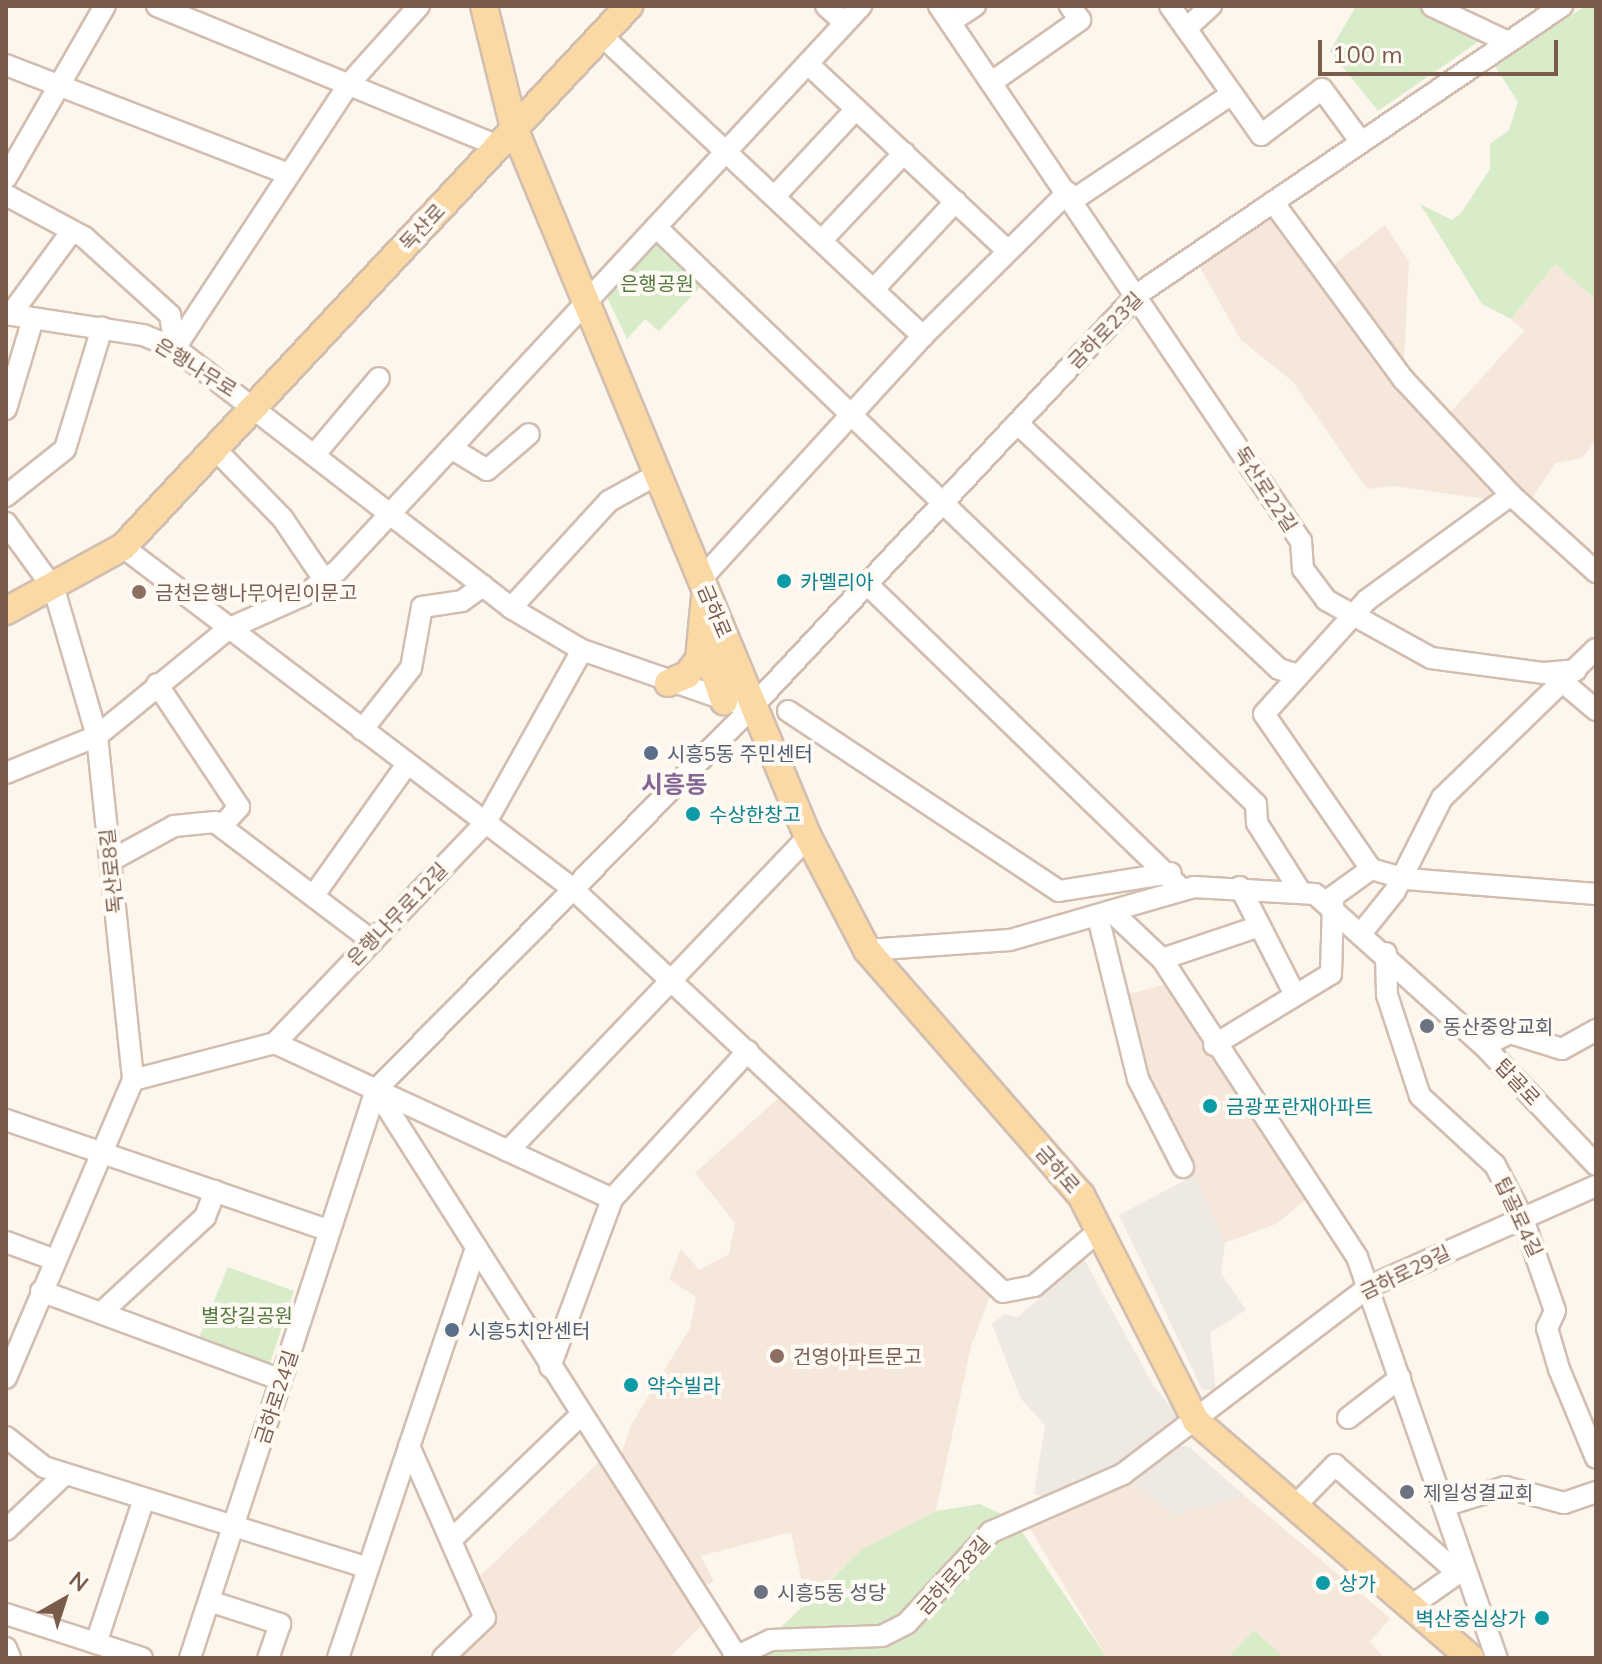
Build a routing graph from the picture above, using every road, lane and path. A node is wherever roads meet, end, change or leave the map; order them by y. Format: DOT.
graph roads {
  1 [pos="105,6"];
  2 [pos="157,6"];
  3 [pos="419,6"];
  4 [pos="484,6"];
  5 [pos="629,6"];
  6 [pos="826,6"];
  7 [pos="861,6"];
  8 [pos="975,6"];
  9 [pos="1170,6"];
  10 [pos="1211,6"];
  11 [pos="1432,6"];
  12 [pos="1562,6"];
  13 [pos="1075,13"];
  14 [pos="944,14"];
  15 [pos="1479,14"];
  16 [pos="845,23"];
  17 [pos="1187,28"];
  18 [pos="601,35"];
  19 [pos="1508,42"];
  20 [pos="808,64"];
  21 [pos="6,65"];
  22 [pos="992,82"];
  23 [pos="55,84"];
  24 [pos="349,84"];
  25 [pos="1232,94"];
  26 [pos="856,109"];
  27 [pos="506,137"];
  28 [pos="1361,142"];
  29 [pos="727,151"];
  30 [pos="904,153"];
  31 [pos="289,174"];
  32 [pos="6,178"];
  33 [pos="6,195"];
  34 [pos="775,196"];
  35 [pos="1070,196"];
  36 [pos="956,201"];
  37 [pos="1273,202"];
  38 [pos="656,227"];
  39 [pos="72,231"];
  40 [pos="822,240"];
  41 [pos="1006,249"];
  42 [pos="874,289"];
  43 [pos="1138,294"];
  44 [pos="586,302"];
  45 [pos="9,314"];
  46 [pos="33,319"];
  47 [pos="102,328"];
  48 [pos="923,336"];
  49 [pos="175,348"];
  50 [pos="379,378"];
  51 [pos="255,406"];
  52 [pos="6,409"];
  53 [pos="850,414"];
  54 [pos="1017,423"];
  55 [pos="529,434"];
  56 [pos="451,448"];
  57 [pos="216,450"];
  58 [pos="315,454"];
  59 [pos="658,474"];
  60 [pos="1511,495"];
  61 [pos="6,496"];
  62 [pos="942,503"];
  63 [pos="389,515"];
  64 [pos="6,523"];
  65 [pos="123,547"];
  66 [pos="1596,572"];
  67 [pos="325,581"];
  68 [pos="704,584"];
  69 [pos="867,584"];
  70 [pos="483,586"];
  71 [pos="54,589"];
  72 [pos="511,608"];
  73 [pos="6,611"];
  74 [pos="1350,616"];
  75 [pos="228,629"];
  76 [pos="703,640"];
  77 [pos="1596,649"];
  78 [pos="582,650"];
  79 [pos="1295,674"];
  80 [pos="1570,676"];
  81 [pos="668,683"];
  82 [pos="157,684"];
  83 [pos="724,701"];
  84 [pos="754,705"];
  85 [pos="1596,710"];
  86 [pos="788,711"];
  87 [pos="362,730"];
  88 [pos="97,736"];
  89 [pos="407,764"];
  90 [pos="6,773"];
  91 [pos="486,822"];
  92 [pos="222,826"];
  93 [pos="808,837"];
  94 [pos="110,861"];
  95 [pos="1371,869"];
  96 [pos="1400,876"];
  97 [pos="1177,881"];
  98 [pos="1240,887"];
  99 [pos="573,889"];
  100 [pos="1300,891"];
  101 [pos="1596,894"];
  102 [pos="314,895"];
  103 [pos="1330,902"];
  104 [pos="1104,914"];
  105 [pos="1260,926"];
  106 [pos="1363,931"];
  107 [pos="371,940"];
  108 [pos="867,950"];
  109 [pos="1386,953"];
  110 [pos="1162,959"];
  111 [pos="673,978"];
  112 [pos="1295,995"];
  113 [pos="1596,1030"];
  114 [pos="275,1043"];
  115 [pos="1214,1045"];
  116 [pos="1484,1046"];
  117 [pos="748,1051"];
  118 [pos="133,1080"];
  119 [pos="376,1090"];
  120 [pos="6,1120"];
  121 [pos="508,1151"];
  122 [pos="101,1152"];
  123 [pos="1596,1165"];
  124 [pos="1183,1167"];
  125 [pos="1596,1186"];
  126 [pos="215,1191"];
  127 [pos="612,1199"];
  128 [pos="1523,1219"];
  129 [pos="1100,1230"];
  130 [pos="330,1231"];
  131 [pos="6,1242"];
  132 [pos="476,1248"];
  133 [pos="55,1260"];
  134 [pos="1370,1286"];
  135 [pos="41,1291"];
  136 [pos="101,1313"];
  137 [pos="550,1367"];
  138 [pos="6,1378"];
  139 [pos="1400,1378"];
  140 [pos="281,1380"];
  141 [pos="581,1415"];
  142 [pos="1348,1418"];
  143 [pos="1196,1421"];
  144 [pos="6,1437"];
  145 [pos="409,1446"];
  146 [pos="1596,1458"];
  147 [pos="65,1474"];
  148 [pos="1596,1492"];
  149 [pos="144,1499"];
  150 [pos="1447,1505"];
  151 [pos="1294,1507"];
  152 [pos="233,1528"];
  153 [pos="6,1530"];
  154 [pos="453,1538"];
  155 [pos="368,1568"];
  156 [pos="209,1601"];
  157 [pos="1411,1606"];
  158 [pos="6,1614"];
  159 [pos="96,1643"];
  160 [pos="6,1648"];
  161 [pos="734,1656"];
  162 [pos="10,1658"];
  163 [pos="142,1658"];
  164 [pos="190,1658"];
  165 [pos="268,1658"];
  166 [pos="338,1658"];
  167 [pos="443,1658"];
  168 [pos="1471,1658"];
  169 [pos="1497,1658"];
  1 -- 23 [label="street"];
  2 -- 24 [label="street"];
  3 -- 24 [label="street"];
  4 -- 27 [label="main road, 금하로"];
  5 -- 18 [label="main road, 독산로"];
  6 -- 16 [label="street"];
  7 -- 16 [label="street"];
  8 -- 14 [label="street, 독산로22길"];
  9 -- 17 [label="street"];
  10 -- 17 [label="street"];
  11 -- 15 [label="street"];
  12 -- 19 [label="street, 금하로23길"];
  13 -- 22 [label="street"];
  14 -- 22 [label="street, 독산로22길"];
  15 -- 19 [label="street"];
  16 -- 20 [label="street"];
  17 -- 25 [label="street"];
  18 -- 27 [label="main road, 독산로"];
  18 -- 29 [label="street"];
  19 -- 28 [label="street, 금하로23길"];
  20 -- 26 [label="street"];
  20 -- 29 [label="street"];
  21 -- 23 [label="street"];
  22 -- 35 [label="street, 독산로22길"];
  23 -- 31 [label="street"];
  23 -- 32 [label="street"];
  24 -- 27 [label="street"];
  24 -- 31 [label="street"];
  25 -- 28 [label="street"];
  25 -- 35 [label="street"];
  26 -- 30 [label="street"];
  26 -- 34 [label="street"];
  27 -- 44 [label="main road, 금하로"];
  27 -- 51 [label="main road, 독산로"];
  28 -- 37 [label="street, 금하로23길"];
  29 -- 34 [label="street"];
  29 -- 38 [label="street"];
  30 -- 36 [label="street"];
  30 -- 40 [label="street"];
  31 -- 49 [label="street"];
  33 -- 39 [label="street"];
  34 -- 40 [label="street"];
  35 -- 41 [label="street"];
  35 -- 43 [label="street, 독산로22길"];
  36 -- 41 [label="street"];
  36 -- 42 [label="street"];
  37 -- 43 [label="street, 금하로23길"];
  37 -- 60 [label="street"];
  38 -- 44 [label="street"];
  38 -- 53 [label="street"];
  39 -- 45 [label="street, 은행나무로"];
  39 -- 49 [label="street"];
  40 -- 42 [label="street"];
  41 -- 48 [label="street"];
  42 -- 48 [label="street"];
  43 -- 54 [label="street, 금하로23길"];
  43 -- 74 [label="street, 독산로22길"];
  44 -- 56 [label="street"];
  44 -- 59 [label="main road, 금하로"];
  45 -- 46 [label="street, 은행나무로"];
  46 -- 47 [label="street, 은행나무로"];
  46 -- 52 [label="street"];
  47 -- 49 [label="street, 은행나무로"];
  47 -- 61 [label="street"];
  48 -- 53 [label="street"];
  49 -- 51 [label="street, 은행나무로"];
  50 -- 58 [label="street"];
  51 -- 57 [label="main road, 독산로"];
  51 -- 58 [label="street, 은행나무로"];
  53 -- 62 [label="street"];
  53 -- 68 [label="street"];
  54 -- 62 [label="street, 금하로23길"];
  54 -- 79 [label="street"];
  55 -- 56 [label="street"];
  56 -- 63 [label="street"];
  57 -- 65 [label="main road, 독산로"];
  57 -- 67 [label="street"];
  58 -- 63 [label="street, 은행나무로"];
  59 -- 68 [label="main road, 금하로"];
  59 -- 72 [label="street"];
  60 -- 66 [label="street"];
  60 -- 74 [label="street"];
  62 -- 69 [label="street, 금하로23길"];
  62 -- 100 [label="street"];
  63 -- 67 [label="street"];
  63 -- 70 [label="street, 은행나무로"];
  64 -- 71 [label="street, 독산로8길"];
  65 -- 71 [label="main road, 독산로"];
  65 -- 75 [label="street"];
  67 -- 75 [label="street"];
  68 -- 76 [label="main road"];
  68 -- 84 [label="main road, 금하로"];
  69 -- 84 [label="street, 금하로23길"];
  69 -- 97 [label="street"];
  70 -- 72 [label="street, 은행나무로"];
  70 -- 87 [label="street"];
  71 -- 73 [label="main road, 독산로"];
  71 -- 88 [label="street, 독산로8길"];
  72 -- 78 [label="street, 은행나무로"];
  74 -- 79 [label="street"];
  74 -- 80 [label="street, 독산로22길"];
  75 -- 82 [label="street"];
  75 -- 87 [label="street"];
  76 -- 81 [label="main road"];
  76 -- 83 [label="main road"];
  77 -- 80 [label="street"];
  78 -- 81 [label="street, 은행나무로"];
  78 -- 91 [label="street, 은행나무로12길"];
  79 -- 95 [label="street"];
  80 -- 85 [label="street"];
  80 -- 96 [label="street"];
  81 -- 83 [label="street, 은행나무로"];
  82 -- 88 [label="street"];
  82 -- 92 [label="street"];
  83 -- 84 [label="street, 은행나무로"];
  84 -- 93 [label="main road, 금하로"];
  84 -- 99 [label="street, 금하로24길"];
  86 -- 97 [label="street"];
  87 -- 89 [label="street"];
  88 -- 90 [label="street"];
  88 -- 94 [label="street, 독산로8길"];
  89 -- 91 [label="street"];
  89 -- 102 [label="street"];
  91 -- 99 [label="street"];
  91 -- 107 [label="street, 은행나무로12길"];
  92 -- 94 [label="street"];
  92 -- 102 [label="street"];
  93 -- 108 [label="main road, 금하로"];
  93 -- 111 [label="street"];
  94 -- 118 [label="street, 독산로8길"];
  95 -- 96 [label="street"];
  95 -- 103 [label="street"];
  96 -- 101 [label="street"];
  96 -- 106 [label="street"];
  97 -- 98 [label="street, 탑골로"];
  97 -- 104 [label="street, 탑골로"];
  98 -- 100 [label="street, 탑골로"];
  98 -- 105 [label="street"];
  99 -- 111 [label="street"];
  99 -- 119 [label="street, 금하로24길"];
  100 -- 103 [label="street, 탑골로"];
  102 -- 107 [label="street"];
  103 -- 106 [label="street, 탑골로"];
  103 -- 112 [label="street"];
  104 -- 108 [label="street, 탑골로"];
  104 -- 110 [label="street"];
  104 -- 124 [label="street"];
  105 -- 110 [label="street"];
  105 -- 112 [label="street"];
  106 -- 109 [label="street, 탑골로"];
  107 -- 114 [label="street, 은행나무로12길"];
  108 -- 129 [label="main road, 금하로"];
  109 -- 116 [label="street, 탑골로"];
  109 -- 128 [label="street, 탑골로4길"];
  110 -- 115 [label="street"];
  111 -- 117 [label="street"];
  111 -- 121 [label="street"];
  112 -- 115 [label="street"];
  113 -- 116 [label="street"];
  114 -- 118 [label="street"];
  114 -- 119 [label="street"];
  115 -- 134 [label="street"];
  116 -- 123 [label="street, 탑골로"];
  117 -- 127 [label="street"];
  117 -- 129 [label="street"];
  118 -- 122 [label="street, 독산로8길"];
  119 -- 121 [label="street"];
  119 -- 130 [label="street, 금하로24길"];
  119 -- 132 [label="street"];
  120 -- 122 [label="street"];
  121 -- 127 [label="street"];
  122 -- 126 [label="street"];
  122 -- 133 [label="street, 독산로8길"];
  125 -- 128 [label="street, 금하로29길"];
  126 -- 130 [label="street"];
  126 -- 136 [label="street"];
  127 -- 137 [label="street"];
  128 -- 134 [label="street, 금하로29길"];
  128 -- 146 [label="street, 탑골로4길"];
  129 -- 143 [label="main road, 금하로"];
  130 -- 140 [label="street, 금하로24길"];
  131 -- 133 [label="street"];
  132 -- 137 [label="street"];
  132 -- 145 [label="street"];
  133 -- 135 [label="street, 독산로8길"];
  134 -- 139 [label="street"];
  134 -- 143 [label="street, 금하로29길"];
  135 -- 136 [label="street"];
  135 -- 138 [label="street, 독산로8길"];
  136 -- 140 [label="street"];
  137 -- 141 [label="street"];
  139 -- 142 [label="street"];
  139 -- 150 [label="street"];
  140 -- 152 [label="street, 금하로24길"];
  141 -- 154 [label="street"];
  141 -- 161 [label="street"];
  143 -- 151 [label="main road, 금하로"];
  143 -- 161 [label="street, 금하로28길"];
  144 -- 147 [label="street"];
  145 -- 154 [label="street"];
  145 -- 155 [label="street"];
  147 -- 149 [label="street"];
  147 -- 153 [label="street"];
  148 -- 150 [label="street"];
  149 -- 152 [label="street"];
  149 -- 159 [label="street"];
  150 -- 169 [label="street"];
  151 -- 157 [label="main road, 금하로"];
  151 -- 157 [label="street"];
  152 -- 155 [label="street"];
  152 -- 156 [label="street, 금하로24길"];
  154 -- 167 [label="street"];
  155 -- 166 [label="street"];
  156 -- 164 [label="street, 금하로24길"];
  156 -- 165 [label="street"];
  157 -- 168 [label="main road, 금하로"];
  158 -- 159 [label="street"];
  159 -- 163 [label="street"];
  160 -- 162 [label="street"];
}
